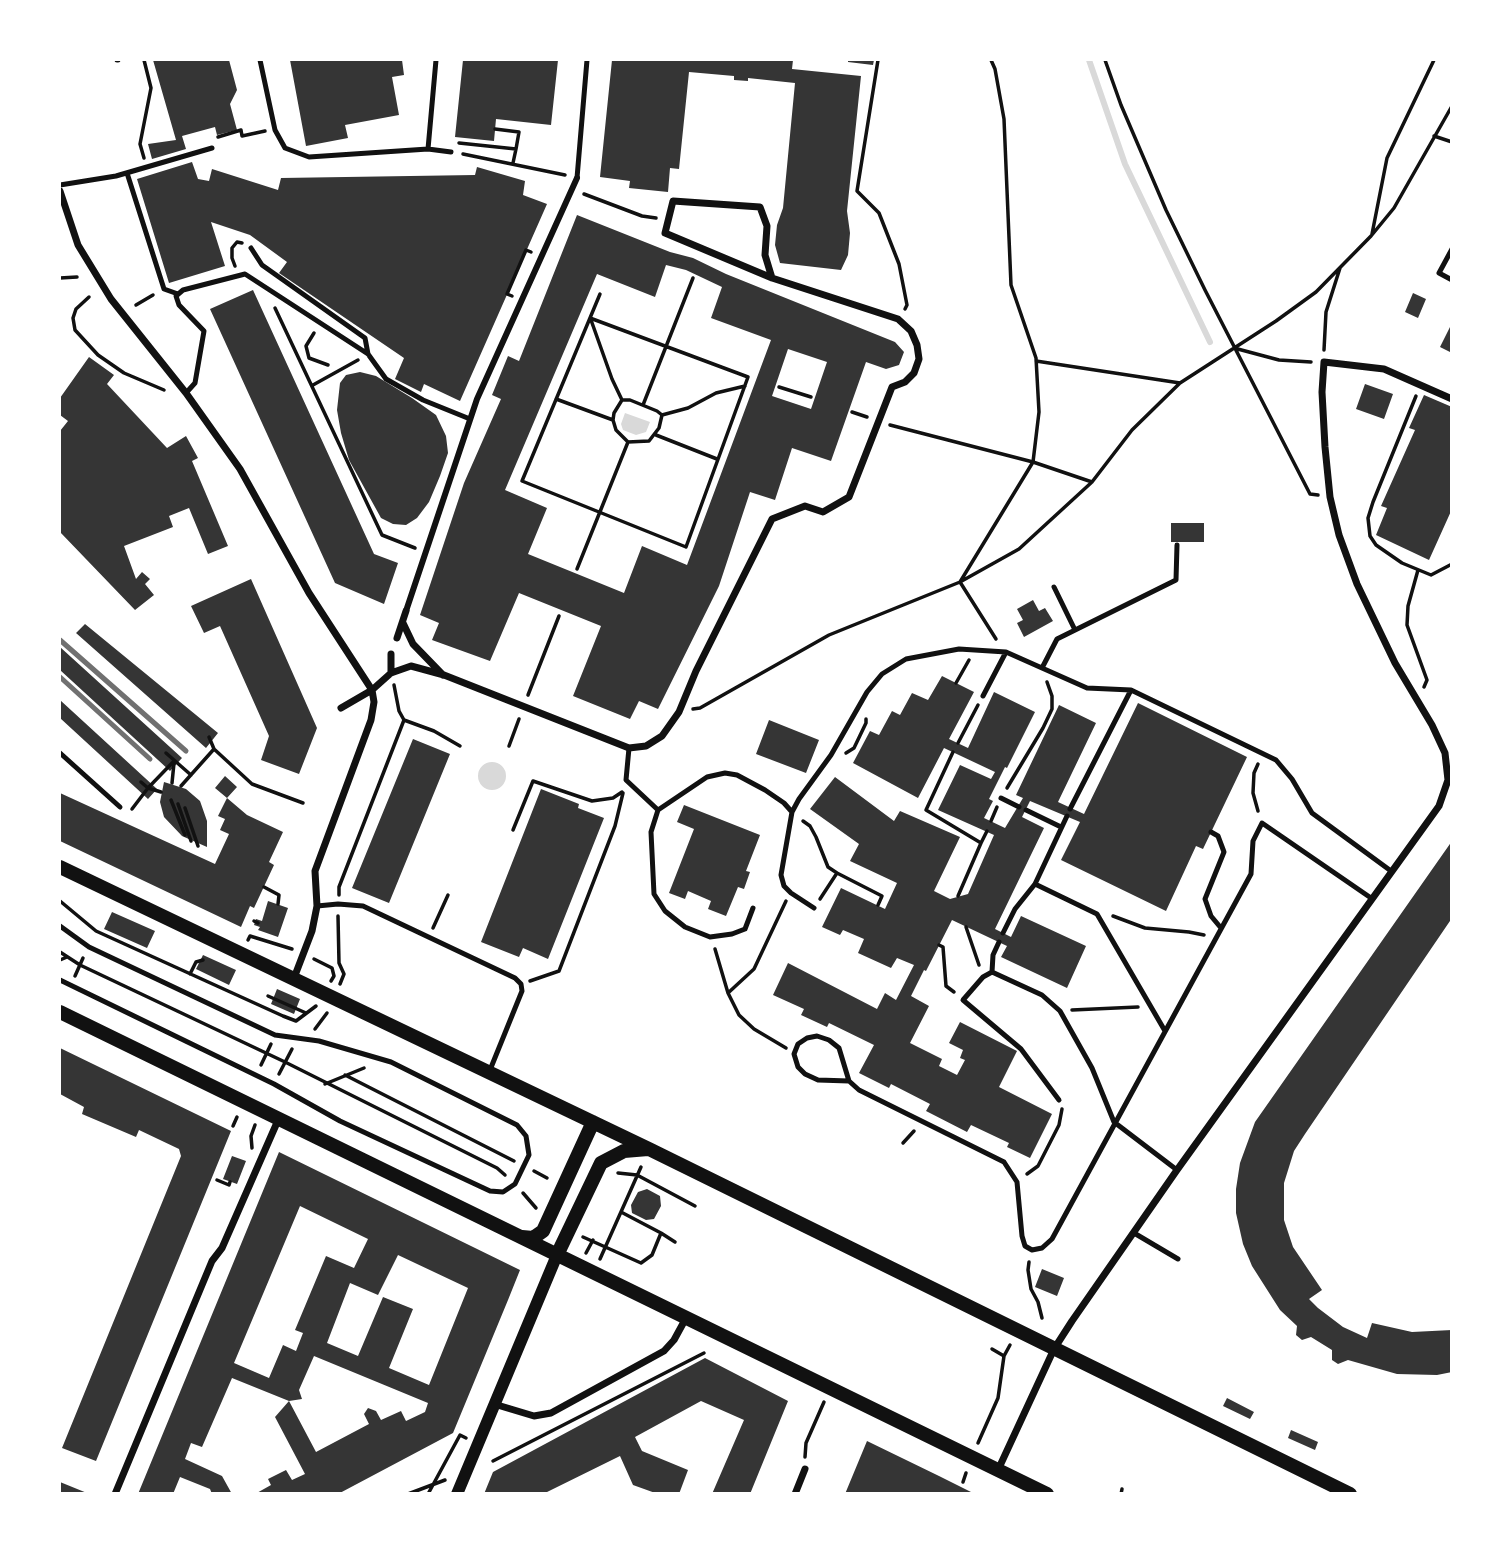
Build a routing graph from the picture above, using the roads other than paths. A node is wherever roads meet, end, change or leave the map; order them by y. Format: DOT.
graph roads {
  1 [pos="260,60"];
  2 [pos="436,60"];
  3 [pos="587,60"];
  4 [pos="212,148"];
  5 [pos="428,149"];
  6 [pos="451,152"];
  7 [pos="127,173"];
  8 [pos="577,178"];
  9 [pos="60,185"];
  10 [pos="60,191"];
  11 [pos="251,248"];
  12 [pos="1451,248"];
  13 [pos="772,278"];
  14 [pos="1451,280"];
  15 [pos="178,294"];
  16 [pos="365,356"];
  17 [pos="186,393"];
  18 [pos="1451,398"];
  19 [pos="470,419"];
  20 [pos="1177,545"];
  21 [pos="1054,587"];
  22 [pos="406,611"];
  23 [pos="402,623"];
  24 [pos="1075,630"];
  25 [pos="397,638"];
  26 [pos="1006,652"];
  27 [pos="391,654"];
  28 [pos="1042,668"];
  29 [pos="391,673"];
  30 [pos="444,676"];
  31 [pos="372,690"];
  32 [pos="1131,690"];
  33 [pos="983,696"];
  34 [pos="341,708"];
  35 [pos="629,748"];
  36 [pos="60,753"];
  37 [pos="1001,798"];
  38 [pos="120,807"];
  39 [pos="1019,807"];
  40 [pos="1070,809"];
  41 [pos="658,810"];
  42 [pos="1026,810"];
  43 [pos="792,812"];
  44 [pos="1067,816"];
  45 [pos="1061,827"];
  46 [pos="1211,832"];
  47 [pos="60,867"];
  48 [pos="1391,871"];
  49 [pos="1035,884"];
  50 [pos="1371,898"];
  51 [pos="317,906"];
  52 [pos="753,908"];
  53 [pos="814,908"];
  54 [pos="60,926"];
  55 [pos="1221,929"];
  56 [pos="1003,933"];
  57 [pos="999,942"];
  58 [pos="992,972"];
  59 [pos="294,978"];
  60 [pos="60,980"];
  61 [pos="60,1012"];
  62 [pos="1164,1031"];
  63 [pos="489,1072"];
  64 [pos="849,1081"];
  65 [pos="1059,1100"];
  66 [pos="279,1117"];
  67 [pos="593,1122"];
  68 [pos="1114,1122"];
  69 [pos="649,1149"];
  70 [pos="1177,1170"];
  71 [pos="1134,1233"];
  72 [pos="520,1236"];
  73 [pos="557,1255"];
  74 [pos="1178,1259"];
  75 [pos="686,1317"];
  76 [pos="1054,1349"];
  77 [pos="494,1404"];
  78 [pos="805,1469"];
  79 [pos="998,1470"];
  80 [pos="115,1493"];
  81 [pos="457,1493"];
  82 [pos="795,1493"];
  83 [pos="1047,1493"];
  84 [pos="1349,1493"];
  1 -- 5 [label="lane"];
  2 -- 5 [label="lane"];
  3 -- 8 [label="lane"];
  4 -- 7 [label="lane"];
  5 -- 6 [label="lane"];
  7 -- 9 [label="lane"];
  7 -- 15 [label="lane"];
  8 -- 19 [label="street"];
  10 -- 17 [label="street"];
  11 -- 16 [label="lane"];
  12 -- 14 [label="lane"];
  13 -- 13 [label="street"];
  13 -- 35 [label="street"];
  15 -- 16 [label="lane"];
  15 -- 17 [label="lane"];
  16 -- 19 [label="lane"];
  17 -- 31 [label="street"];
  18 -- 48 [label="street"];
  19 -- 22 [label="street"];
  20 -- 24 [label="lane"];
  21 -- 24 [label="lane"];
  22 -- 23 [label="street"];
  23 -- 25 [label="street"];
  23 -- 30 [label="street"];
  24 -- 28 [label="lane"];
  26 -- 28 [label="lane"];
  26 -- 33 [label="lane"];
  26 -- 43 [label="lane"];
  27 -- 29 [label="street"];
  28 -- 32 [label="lane"];
  29 -- 30 [label="street"];
  29 -- 31 [label="street"];
  30 -- 35 [label="street"];
  31 -- 34 [label="street"];
  31 -- 51 [label="street"];
  32 -- 40 [label="lane"];
  32 -- 48 [label="lane"];
  35 -- 41 [label="lane"];
  36 -- 38 [label="lane"];
  37 -- 39 [label="lane"];
  41 -- 43 [label="lane"];
  41 -- 52 [label="lane"];
  42 -- 45 [label="lane"];
  43 -- 53 [label="lane"];
  44 -- 45 [label="lane"];
  45 -- 49 [label="lane"];
  46 -- 55 [label="lane"];
  47 -- 59 [label="main road"];
  48 -- 50 [label="street"];
  49 -- 56 [label="lane"];
  49 -- 62 [label="lane"];
  50 -- 55 [label="lane"];
  50 -- 70 [label="street"];
  51 -- 59 [label="street"];
  51 -- 63 [label="lane"];
  54 -- 60 [label="lane"];
  55 -- 62 [label="lane"];
  57 -- 58 [label="lane"];
  58 -- 65 [label="lane"];
  58 -- 68 [label="lane"];
  59 -- 63 [label="main road"];
  61 -- 66 [label="main road"];
  62 -- 68 [label="lane"];
  63 -- 67 [label="main road"];
  64 -- 64 [label="lane"];
  64 -- 68 [label="lane"];
  66 -- 72 [label="main road"];
  66 -- 80 [label="street"];
  67 -- 69 [label="main road"];
  67 -- 72 [label="main road"];
  68 -- 70 [label="lane"];
  69 -- 73 [label="main road"];
  69 -- 76 [label="main road"];
  70 -- 71 [label="street"];
  71 -- 74 [label="lane"];
  71 -- 76 [label="street"];
  72 -- 73 [label="main road"];
  73 -- 75 [label="main road"];
  73 -- 77 [label="street"];
  75 -- 77 [label="street"];
  75 -- 79 [label="main road"];
  76 -- 79 [label="street"];
  76 -- 84 [label="main road"];
  77 -- 81 [label="street"];
  78 -- 82 [label="street"];
  79 -- 83 [label="main road"];
}
